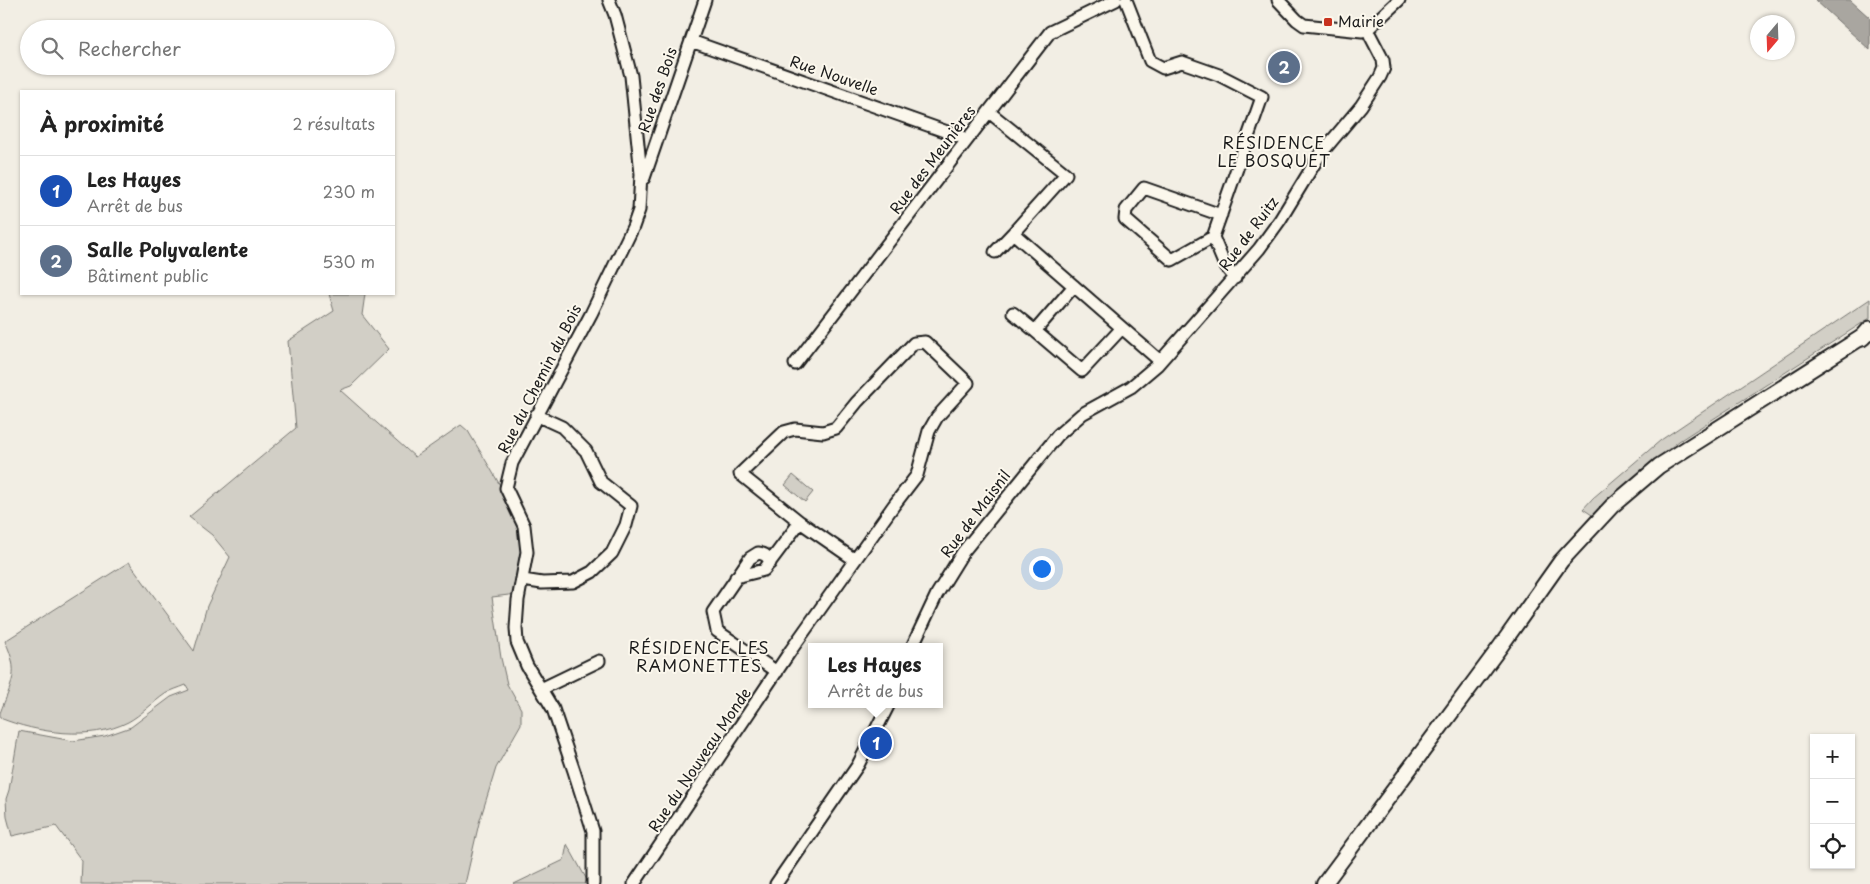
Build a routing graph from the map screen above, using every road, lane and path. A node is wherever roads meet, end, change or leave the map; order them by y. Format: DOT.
graph roads {
  1 [pos="609,0"];
  2 [pos="705,0"];
  3 [pos="1116,0"];
  4 [pos="1126,0"];
  5 [pos="1278,0"];
  6 [pos="1399,0"];
  7 [pos="1367,31"];
  8 [pos="691,41"];
  9 [pos="989,112"];
  10 [pos="967,139"];
  11 [pos="641,190"];
  12 [pos="1221,215"];
  13 [pos="1014,233"];
  14 [pos="1213,237"];
  15 [pos="995,252"];
  16 [pos="1235,278"];
  17 [pos="1074,286"];
  18 [pos="1012,313"];
  19 [pos="1122,328"];
  20 [pos="1035,331"];
  21 [pos="1868,334"];
  22 [pos="1160,361"];
  23 [pos="795,364"];
  24 [pos="1082,414"];
  25 [pos="536,415"];
  26 [pos="800,522"];
  27 [pos="855,560"];
  28 [pos="770,563"];
  29 [pos="736,577"];
  30 [pos="523,580"];
  31 [pos="914,643"];
  32 [pos="599,661"];
  33 [pos="778,672"];
  34 [pos="542,689"];
  35 [pos="887,708"];
  36 [pos="593,884"];
  37 [pos="634,884"];
  38 [pos="776,884"];
  39 [pos="1324,884"];
  1 -- 11 [label="street, Rue du Chemin du Bois"];
  2 -- 8 [label="street, Rue des Bois"];
  3 -- 9 [label="street, Rue des Meunières"];
  4 -- 12 [label="street"];
  5 -- 7 [label="street"];
  6 -- 7 [label="street"];
  7 -- 16 [label="street, Rue de Ruitz"];
  8 -- 10 [label="street, Rue Nouvelle"];
  8 -- 11 [label="street, Rue des Bois"];
  9 -- 10 [label="street, Rue des Meunières"];
  9 -- 13 [label="street"];
  10 -- 23 [label="street, Rue des Meunières"];
  11 -- 25 [label="street, Rue du Chemin du Bois"];
  12 -- 14 [label="street"];
  12 -- 14 [label="street"];
  13 -- 15 [label="street"];
  13 -- 17 [label="street"];
  14 -- 16 [label="street"];
  16 -- 22 [label="street, Rue de Ruitz"];
  17 -- 19 [label="street"];
  17 -- 20 [label="street"];
  18 -- 20 [label="street"];
  19 -- 20 [label="street"];
  19 -- 22 [label="street"];
  21 -- 39 [label="main road"];
  22 -- 24 [label="street, Rue de Ruitz"];
  24 -- 31 [label="street, Rue de Maisnil"];
  25 -- 30 [label="street, Rue du Chemin du Bois"];
  25 -- 30 [label="street"];
  26 -- 27 [label="street"];
  26 -- 27 [label="street, Rue du Nouveau Monde"];
  26 -- 28 [label="street"];
  27 -- 33 [label="street, Rue du Nouveau Monde"];
  28 -- 29 [label="street"];
  28 -- 29 [label="street"];
  29 -- 33 [label="street"];
  30 -- 34 [label="street, Rue du Chemin du Bois"];
  32 -- 34 [label="street"];
  33 -- 37 [label="street, Rue du Nouveau Monde"];
  34 -- 36 [label="street, Rue du Chemin du Bois"];
  35 -- 38 [label="street"];
}
